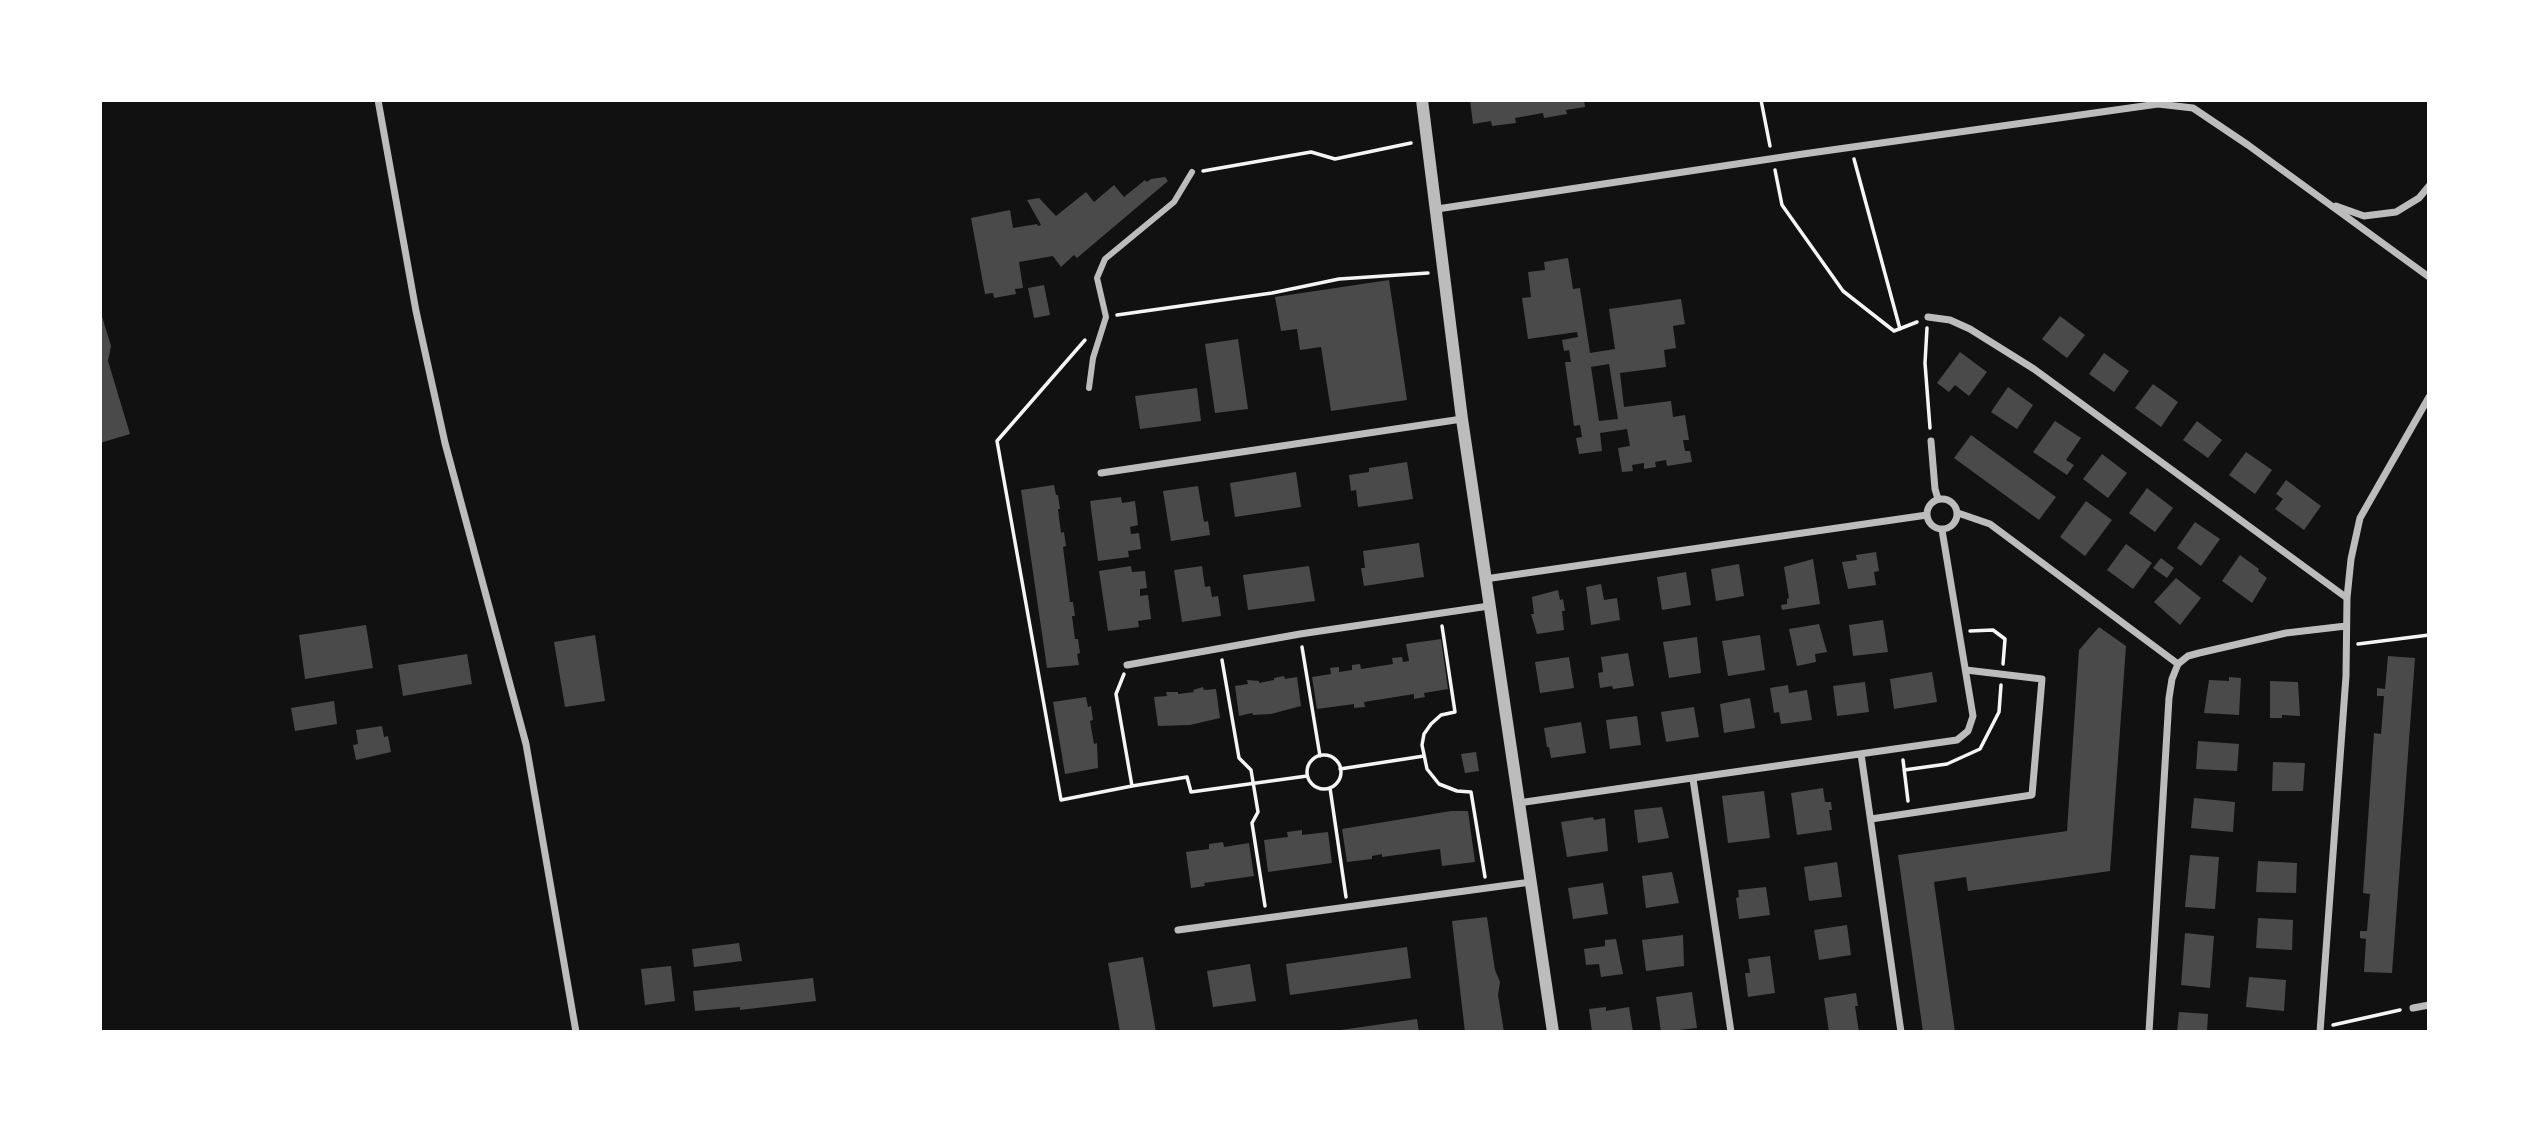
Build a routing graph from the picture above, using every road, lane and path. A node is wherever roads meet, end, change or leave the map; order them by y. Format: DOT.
graph roads {
  1 [pos="377,100"];
  2 [pos="1422,100"];
  3 [pos="1761,100"];
  4 [pos="1420,142"];
  5 [pos="1851,148"];
  6 [pos="1773,159"];
  7 [pos="1192,172"];
  8 [pos="2429,186"];
  9 [pos="2326,202"];
  10 [pos="1437,209"];
  11 [pos="1444,272"];
  12 [pos="2429,277"];
  13 [pos="1105,317"];
  14 [pos="1928,317"];
  15 [pos="1900,329"];
  16 [pos="1087,338"];
  17 [pos="1088,388"];
  18 [pos="2429,397"];
  19 [pos="1462,419"];
  20 [pos="1931,441"];
  21 [pos="1101,473"];
  22 [pos="1938,499"];
  23 [pos="1958,513"];
  24 [pos="1927,515"];
  25 [pos="1942,530"];
  26 [pos="1485,579"];
  27 [pos="2347,598"];
  28 [pos="1489,606"];
  29 [pos="1440,613"];
  30 [pos="2346,626"];
  31 [pos="1300,634"];
  32 [pos="2429,635"];
  33 [pos="2346,645"];
  34 [pos="1220,648"];
  35 [pos="2178,664"];
  36 [pos="1127,665"];
  37 [pos="1966,670"];
  38 [pos="1901,748"];
  39 [pos="1861,754"];
  40 [pos="1320,756"];
  41 [pos="1424,756"];
  42 [pos="1340,769"];
  43 [pos="1307,776"];
  44 [pos="1693,779"];
  45 [pos="1252,783"];
  46 [pos="1132,786"];
  47 [pos="1329,788"];
  48 [pos="1518,803"];
  49 [pos="1910,813"];
  50 [pos="1871,819"];
  51 [pos="1531,882"];
  52 [pos="1486,888"];
  53 [pos="1348,907"];
  54 [pos="1267,918"];
  55 [pos="1178,930"];
  56 [pos="2429,1006"];
  57 [pos="2413,1008"];
  58 [pos="2320,1030"];
  59 [pos="576,1032"];
  60 [pos="1553,1032"];
  61 [pos="1731,1032"];
  62 [pos="1901,1032"];
  63 [pos="2149,1032"];
  1 -- 59 [label="street"];
  2 -- 10 [label="street"];
  3 -- 6 [label="path"];
  4 -- 7 [label="path"];
  5 -- 6 [label="street"];
  5 -- 9 [label="street"];
  5 -- 15 [label="path"];
  6 -- 10 [label="street"];
  6 -- 15 [label="path"];
  7 -- 13 [label="street"];
  8 -- 9 [label="street"];
  9 -- 12 [label="street"];
  10 -- 11 [label="street"];
  11 -- 13 [label="path"];
  11 -- 19 [label="street"];
  13 -- 17 [label="street"];
  14 -- 15 [label="path"];
  14 -- 20 [label="path"];
  14 -- 27 [label="street"];
  16 -- 46 [label="path"];
  18 -- 27 [label="street"];
  19 -- 21 [label="street"];
  19 -- 26 [label="street"];
  20 -- 22 [label="street"];
  22 -- 23 [label="street"];
  22 -- 24 [label="street"];
  23 -- 25 [label="street"];
  23 -- 35 [label="street"];
  24 -- 25 [label="street"];
  24 -- 26 [label="street"];
  25 -- 37 [label="street"];
  26 -- 28 [label="street"];
  27 -- 30 [label="street"];
  28 -- 29 [label="street"];
  28 -- 48 [label="street"];
  29 -- 31 [label="street"];
  29 -- 41 [label="path"];
  30 -- 33 [label="street"];
  30 -- 35 [label="street"];
  31 -- 34 [label="street"];
  31 -- 40 [label="path"];
  32 -- 33 [label="path"];
  33 -- 58 [label="street"];
  34 -- 36 [label="street"];
  34 -- 45 [label="path"];
  35 -- 63 [label="street"];
  36 -- 46 [label="path"];
  37 -- 38 [label="street"];
  37 -- 49 [label="street"];
  38 -- 39 [label="street"];
  38 -- 49 [label="path"];
  39 -- 44 [label="street"];
  39 -- 50 [label="street"];
  40 -- 42 [label="path"];
  40 -- 43 [label="path"];
  41 -- 42 [label="path"];
  41 -- 52 [label="path"];
  42 -- 47 [label="path"];
  43 -- 45 [label="path"];
  43 -- 47 [label="path"];
  44 -- 48 [label="street"];
  44 -- 61 [label="street"];
  45 -- 46 [label="path"];
  45 -- 54 [label="path"];
  47 -- 53 [label="path"];
  48 -- 51 [label="street"];
  49 -- 50 [label="street"];
  50 -- 62 [label="street"];
  51 -- 52 [label="street"];
  51 -- 60 [label="street"];
  52 -- 53 [label="street"];
  53 -- 54 [label="street"];
  54 -- 55 [label="street"];
  56 -- 57 [label="street"];
  57 -- 58 [label="path"];
}
